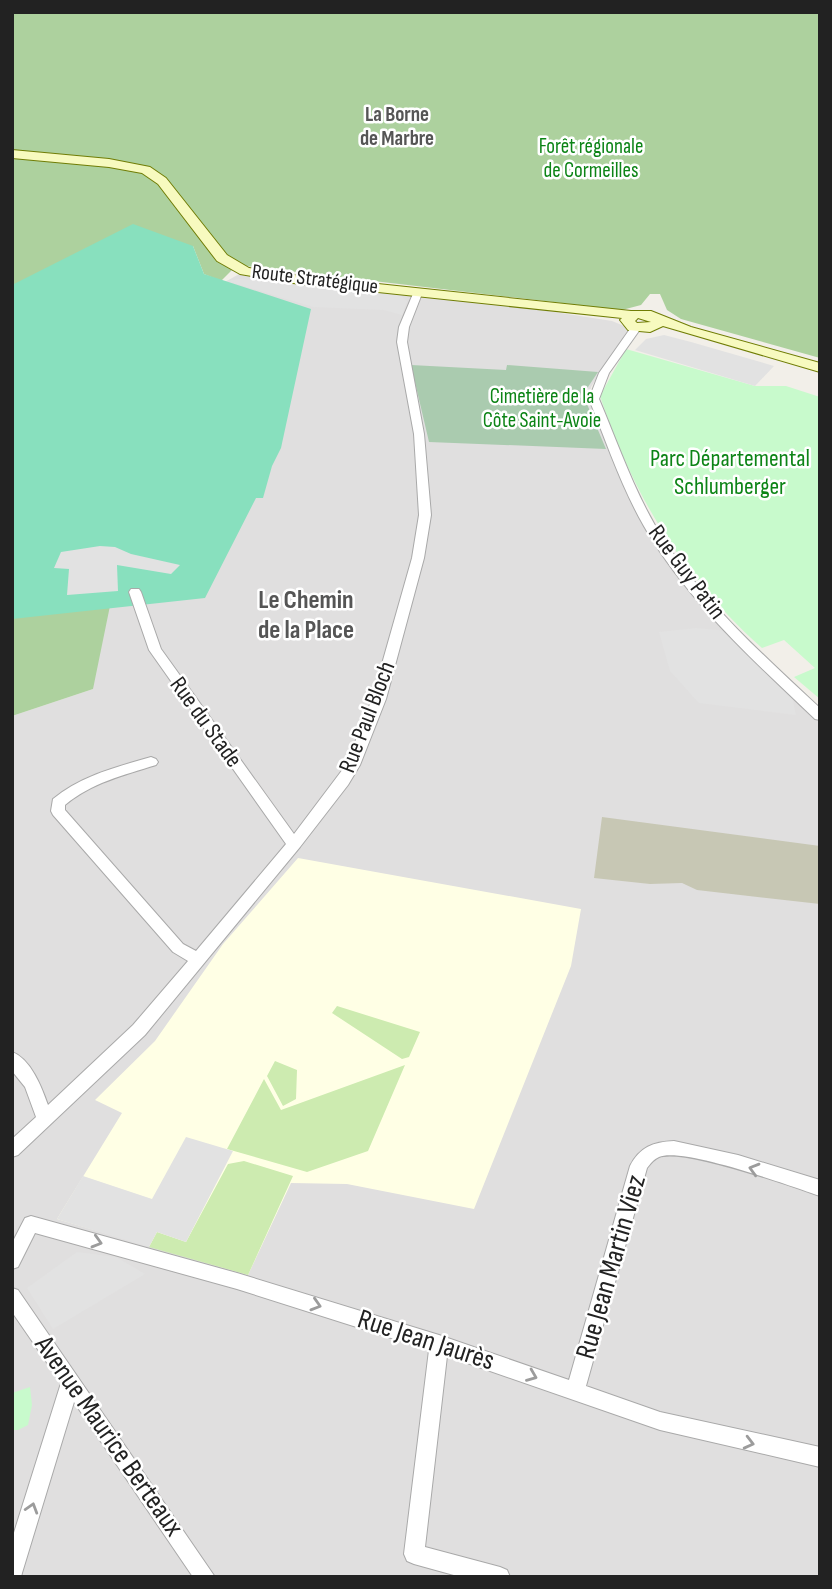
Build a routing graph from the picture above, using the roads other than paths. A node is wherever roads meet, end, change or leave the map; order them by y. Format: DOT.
graph roads {
  1 [pos="12,154"];
  2 [pos="418,291"];
  3 [pos="641,322"];
  4 [pos="686,330"];
  5 [pos="820,368"];
  6 [pos="135,592"];
  7 [pos="820,716"];
  8 [pos="150,762"];
  9 [pos="295,843"];
  10 [pos="199,960"];
  11 [pos="12,1059"];
  12 [pos="45,1118"];
  13 [pos="12,1150"];
  14 [pos="820,1188"];
  15 [pos="12,1261"];
  16 [pos="12,1296"];
  17 [pos="439,1344"];
  18 [pos="70,1384"];
  19 [pos="575,1393"];
  20 [pos="820,1457"];
  21 [pos="12,1573"];
  22 [pos="205,1577"];
  23 [pos="500,1577"];
  1 -- 2 [label="street, Route Stratégique"];
  2 -- 3 [label="street, Route Stratégique"];
  2 -- 9 [label="street, Rue Paul Bloch"];
  3 -- 4 [label="street, Route Stratégique"];
  3 -- 7 [label="street, Rue Guy Patin"];
  4 -- 5 [label="street, Route Stratégique"];
  6 -- 9 [label="street, Rue du Stade"];
  8 -- 10 [label="street"];
  9 -- 10 [label="street, Rue Paul Bloch"];
  10 -- 12 [label="street, Rue Paul Bloch"];
  11 -- 12 [label="street"];
  12 -- 13 [label="street, Rue Paul Bloch"];
  14 -- 19 [label="street, Rue Jean Martin Viez, one-way"];
  15 -- 17 [label="street, Rue Jean Jaurès, one-way"];
  16 -- 18 [label="street, Avenue Maurice Berteaux"];
  17 -- 19 [label="street, Rue Jean Jaurès, one-way"];
  17 -- 23 [label="street"];
  21 -- 18 [label="street, one-way"];
  18 -- 22 [label="street, Avenue Maurice Berteaux"];
  19 -- 20 [label="street, Rue Jean Jaurès, one-way"];
}
